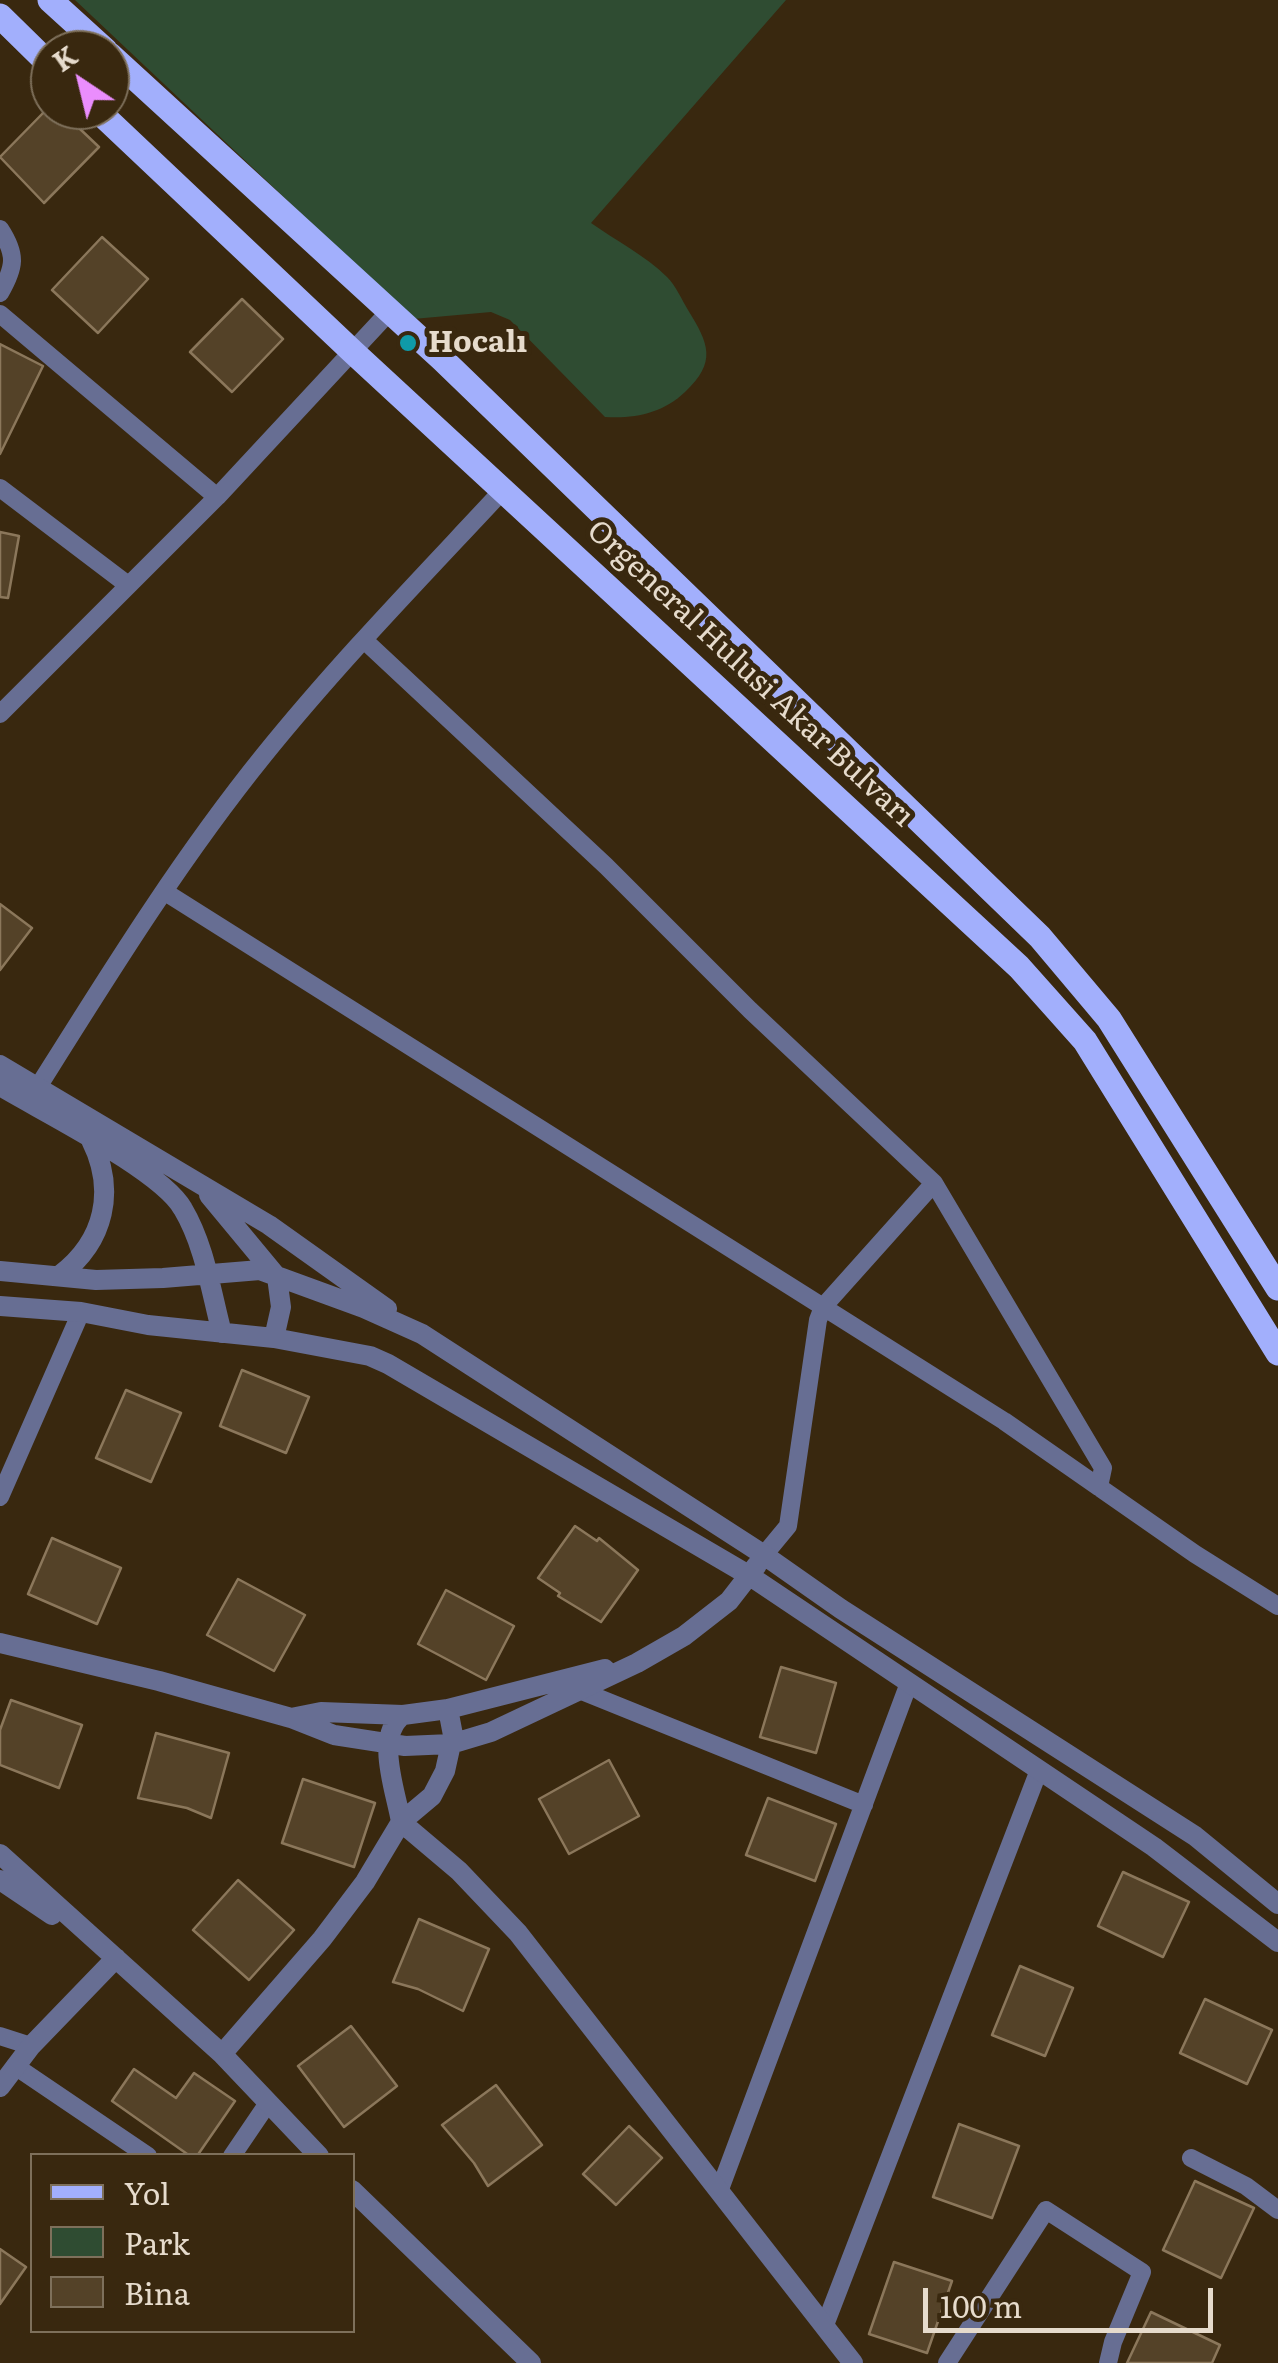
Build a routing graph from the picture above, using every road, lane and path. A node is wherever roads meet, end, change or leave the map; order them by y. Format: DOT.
graph roads {
  1 [pos="50,0"];
  2 [pos="0,16"];
  3 [pos="83,30"];
  4 [pos="30,45"];
  5 [pos="130,72"];
  6 [pos="118,130"];
  7 [pos="0,229"];
  8 [pos="0,293"];
  9 [pos="390,311"];
  10 [pos="0,314"];
  11 [pos="353,352"];
  12 [pos="0,488"];
  13 [pos="503,490"];
  14 [pos="216,498"];
  15 [pos="128,585"];
  16 [pos="364,640"];
  17 [pos="0,714"];
  18 [pos="165,892"];
  19 [pos="0,1065"];
  20 [pos="0,1086"];
  21 [pos="38,1087"];
  22 [pos="92,1140"];
  23 [pos="198,1182"];
  24 [pos="934,1182"];
  25 [pos="0,1271"];
  26 [pos="60,1275"];
  27 [pos="207,1275"];
  28 [pos="277,1277"];
  29 [pos="1278,1288"];
  30 [pos="0,1306"];
  31 [pos="823,1307"];
  32 [pos="81,1312"];
  33 [pos="222,1333"];
  34 [pos="422,1334"];
  35 [pos="274,1338"];
  36 [pos="1278,1353"];
  37 [pos="1099,1487"];
  38 [pos="0,1497"];
  39 [pos="764,1556"];
  40 [pos="750,1576"];
  41 [pos="1278,1606"];
  42 [pos="0,1644"];
  43 [pos="637,1662"];
  44 [pos="909,1683"];
  45 [pos="579,1690"];
  46 [pos="448,1709"];
  47 [pos="403,1715"];
  48 [pos="290,1718"];
  49 [pos="451,1744"];
  50 [pos="388,1745"];
  51 [pos="1039,1770"];
  52 [pos="864,1805"];
  53 [pos="402,1822"];
  54 [pos="0,1854"];
  55 [pos="0,1880"];
  56 [pos="1278,1904"];
  57 [pos="1278,1942"];
  58 [pos="116,1958"];
  59 [pos="0,2036"];
  60 [pos="31,2046"];
  61 [pos="222,2054"];
  62 [pos="16,2066"];
  63 [pos="0,2087"];
  64 [pos="268,2102"];
  65 [pos="144,2153"];
  66 [pos="234,2153"];
  67 [pos="317,2153"];
  68 [pos="1191,2158"];
  69 [pos="720,2189"];
  70 [pos="355,2193"];
  71 [pos="1278,2210"];
  72 [pos="826,2325"];
  73 [pos="531,2363"];
  74 [pos="854,2363"];
  75 [pos="947,2363"];
  76 [pos="1108,2363"];
  1 -- 3 [label="main road, Orgeneral Hulusi Akar Bulvarı"];
  2 -- 4 [label="main road"];
  5 -- 9 [label="main road, Orgeneral Hulusi Akar Bulvarı"];
  6 -- 11 [label="main road, Orgeneral Hulusi Akar Bulvarı"];
  7 -- 8 [label="street"];
  9 -- 11 [label="street"];
  9 -- 29 [label="main road, Orgeneral Hulusi Akar Bulvarı"];
  10 -- 14 [label="street"];
  11 -- 13 [label="main road, Orgeneral Hulusi Akar Bulvarı"];
  11 -- 14 [label="street"];
  12 -- 15 [label="street"];
  13 -- 16 [label="street"];
  13 -- 36 [label="main road, Orgeneral Hulusi Akar Bulvarı"];
  14 -- 15 [label="street"];
  15 -- 17 [label="street"];
  16 -- 18 [label="street"];
  16 -- 24 [label="street"];
  18 -- 21 [label="street"];
  18 -- 31 [label="street"];
  19 -- 21 [label="street"];
  20 -- 22 [label="street"];
  21 -- 23 [label="street"];
  22 -- 26 [label="street"];
  22 -- 27 [label="street"];
  23 -- 28 [label="street"];
  23 -- 34 [label="street"];
  24 -- 31 [label="street"];
  24 -- 37 [label="street"];
  25 -- 26 [label="street"];
  26 -- 27 [label="street"];
  27 -- 28 [label="street"];
  27 -- 33 [label="street"];
  28 -- 34 [label="street"];
  28 -- 35 [label="street"];
  30 -- 32 [label="street"];
  31 -- 37 [label="street"];
  31 -- 39 [label="street"];
  32 -- 33 [label="street"];
  32 -- 38 [label="street"];
  33 -- 35 [label="street"];
  34 -- 39 [label="street"];
  35 -- 40 [label="street"];
  37 -- 41 [label="street"];
  39 -- 40 [label="street"];
  39 -- 56 [label="street"];
  40 -- 43 [label="street"];
  40 -- 44 [label="street"];
  42 -- 48 [label="street"];
  43 -- 45 [label="street"];
  43 -- 46 [label="street"];
  44 -- 51 [label="street"];
  44 -- 52 [label="street"];
  45 -- 49 [label="street"];
  45 -- 52 [label="street"];
  46 -- 47 [label="street"];
  46 -- 49 [label="street"];
  47 -- 48 [label="street"];
  47 -- 50 [label="street"];
  48 -- 50 [label="street"];
  49 -- 50 [label="street"];
  49 -- 53 [label="street"];
  50 -- 53 [label="street"];
  51 -- 57 [label="street"];
  51 -- 72 [label="street"];
  52 -- 69 [label="street"];
  53 -- 61 [label="street"];
  53 -- 69 [label="street"];
  54 -- 58 [label="street"];
  55 -- 58 [label="street"];
  58 -- 60 [label="street"];
  58 -- 61 [label="street"];
  59 -- 60 [label="street"];
  60 -- 62 [label="street"];
  61 -- 64 [label="street"];
  62 -- 63 [label="street"];
  62 -- 65 [label="street"];
  64 -- 66 [label="street"];
  64 -- 67 [label="street"];
  68 -- 71 [label="street"];
  69 -- 72 [label="street"];
  70 -- 73 [label="street"];
  72 -- 74 [label="street"];
  75 -- 76 [label="street"];
}
